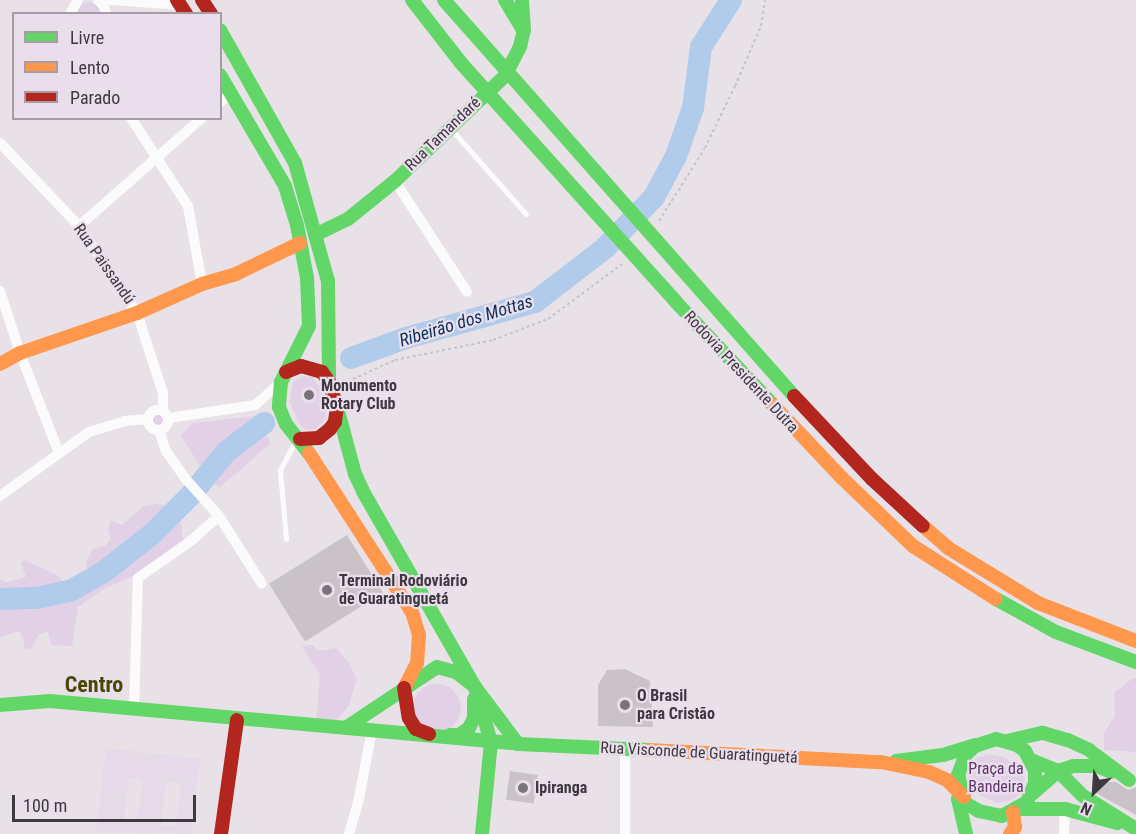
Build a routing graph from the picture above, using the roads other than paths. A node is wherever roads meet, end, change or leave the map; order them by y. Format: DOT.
graph roads {
  1 [pos="111,0"];
  2 [pos="404,0"];
  3 [pos="412,0"];
  4 [pos="444,0"];
  5 [pos="452,0"];
  6 [pos="505,0"];
  7 [pos="522,0"];
  8 [pos="181,6"];
  9 [pos="524,30"];
  10 [pos="222,34"];
  11 [pos="485,44"];
  12 [pos="461,63"];
  13 [pos="222,78"];
  14 [pos="132,120"];
  15 [pos="200,120"];
  16 [pos="450,128"];
  17 [pos="0,143"];
  18 [pos="157,158"];
  19 [pos="395,181"];
  20 [pos="526,214"];
  21 [pos="79,226"];
  22 [pos="315,235"];
  23 [pos="300,243"];
  24 [pos="202,284"];
  25 [pos="0,291"];
  26 [pos="467,292"];
  27 [pos="137,313"];
  28 [pos="20,353"];
  29 [pos="0,364"];
  30 [pos="283,377"];
  31 [pos="330,386"];
  32 [pos="337,407"];
  33 [pos="166,414"];
  34 [pos="148,420"];
  35 [pos="159,430"];
  36 [pos="300,439"];
  37 [pos="59,453"];
  38 [pos="0,496"];
  39 [pos="219,516"];
  40 [pos="286,539"];
  41 [pos="262,584"];
  42 [pos="1136,641"];
  43 [pos="1136,662"];
  44 [pos="475,687"];
  45 [pos="404,688"];
  46 [pos="0,705"];
  47 [pos="134,708"];
  48 [pos="237,720"];
  49 [pos="347,728"];
  50 [pos="372,730"];
  51 [pos="430,734"];
  52 [pos="446,736"];
  53 [pos="985,741"];
  54 [pos="1007,741"];
  55 [pos="491,742"];
  56 [pos="518,744"];
  57 [pos="625,748"];
  58 [pos="1031,760"];
  59 [pos="881,762"];
  60 [pos="1058,771"];
  61 [pos="1132,780"];
  62 [pos="1032,794"];
  63 [pos="961,798"];
  64 [pos="1065,809"];
  65 [pos="1016,811"];
  66 [pos="1134,828"];
  67 [pos="221,834"];
  68 [pos="349,834"];
  69 [pos="482,834"];
  70 [pos="625,834"];
  71 [pos="966,834"];
  72 [pos="1010,834"];
  73 [pos="1064,834"];
  1 -- 8 [label="street"];
  2 -- 12 [label="main road"];
  3 -- 12 [label="main road, Rodovia Presidente Dutra"];
  4 -- 11 [label="main road, Rodovia Presidente Dutra"];
  5 -- 11 [label="main road"];
  6 -- 9 [label="main road"];
  7 -- 9 [label="main road, Rua Tamandaré"];
  9 -- 16 [label="main road, Rua Tamandaré"];
  10 -- 22 [label="main road"];
  11 -- 42 [label="main road, Rodovia Presidente Dutra"];
  12 -- 43 [label="main road, Rodovia Presidente Dutra"];
  13 -- 23 [label="main road"];
  14 -- 18 [label="street"];
  15 -- 18 [label="street"];
  16 -- 19 [label="main road, Rua Tamandaré"];
  16 -- 20 [label="lane"];
  17 -- 21 [label="street, Rua Paissandú"];
  18 -- 21 [label="street"];
  18 -- 24 [label="street"];
  19 -- 22 [label="main road, Rua Tamandaré"];
  19 -- 26 [label="street"];
  21 -- 27 [label="street, Rua Paissandú"];
  22 -- 31 [label="main road"];
  23 -- 24 [label="main road"];
  23 -- 30 [label="main road"];
  24 -- 27 [label="main road"];
  25 -- 28 [label="street"];
  27 -- 28 [label="main road"];
  27 -- 33 [label="street, Rua Paissandú"];
  28 -- 29 [label="main road"];
  28 -- 37 [label="street"];
  30 -- 31 [label="main road"];
  30 -- 33 [label="street"];
  30 -- 36 [label="main road"];
  31 -- 32 [label="main road"];
  32 -- 36 [label="main road"];
  32 -- 44 [label="main road"];
  33 -- 34 [label="street"];
  33 -- 35 [label="street"];
  34 -- 35 [label="street"];
  34 -- 37 [label="street"];
  35 -- 39 [label="street"];
  36 -- 40 [label="lane"];
  36 -- 45 [label="main road"];
  37 -- 38 [label="street"];
  39 -- 41 [label="street"];
  39 -- 47 [label="street"];
  44 -- 45 [label="main road"];
  44 -- 52 [label="main road"];
  44 -- 55 [label="main road"];
  44 -- 56 [label="main road"];
  45 -- 49 [label="main road"];
  45 -- 51 [label="main road"];
  46 -- 47 [label="main road, Rua Visconde de Guaratinguetá"];
  47 -- 48 [label="main road, Rua Visconde de Guaratinguetá"];
  48 -- 49 [label="main road, Rua Visconde de Guaratinguetá"];
  48 -- 67 [label="main road"];
  49 -- 50 [label="main road, Rua Visconde de Guaratinguetá"];
  50 -- 51 [label="main road, Rua Visconde de Guaratinguetá"];
  50 -- 68 [label="street"];
  51 -- 52 [label="main road, Rua Visconde de Guaratinguetá"];
  52 -- 55 [label="main road, Rua Visconde de Guaratinguetá"];
  53 -- 54 [label="main road"];
  53 -- 59 [label="main road, Rua Visconde de Guaratinguetá"];
  53 -- 63 [label="main road"];
  54 -- 58 [label="main road"];
  54 -- 61 [label="main road"];
  55 -- 56 [label="main road, Rua Visconde de Guaratinguetá"];
  55 -- 69 [label="main road"];
  56 -- 57 [label="main road, Rua Visconde de Guaratinguetá"];
  57 -- 59 [label="main road, Rua Visconde de Guaratinguetá"];
  57 -- 70 [label="street"];
  58 -- 60 [label="main road"];
  58 -- 62 [label="main road"];
  59 -- 63 [label="main road, Rua Visconde de Guaratinguetá"];
  60 -- 61 [label="main road"];
  60 -- 62 [label="main road"];
  60 -- 66 [label="main road"];
  62 -- 65 [label="main road"];
  63 -- 65 [label="main road"];
  63 -- 71 [label="main road"];
  64 -- 65 [label="main road"];
  64 -- 66 [label="main road"];
  64 -- 73 [label="street"];
  65 -- 72 [label="main road"];
}
